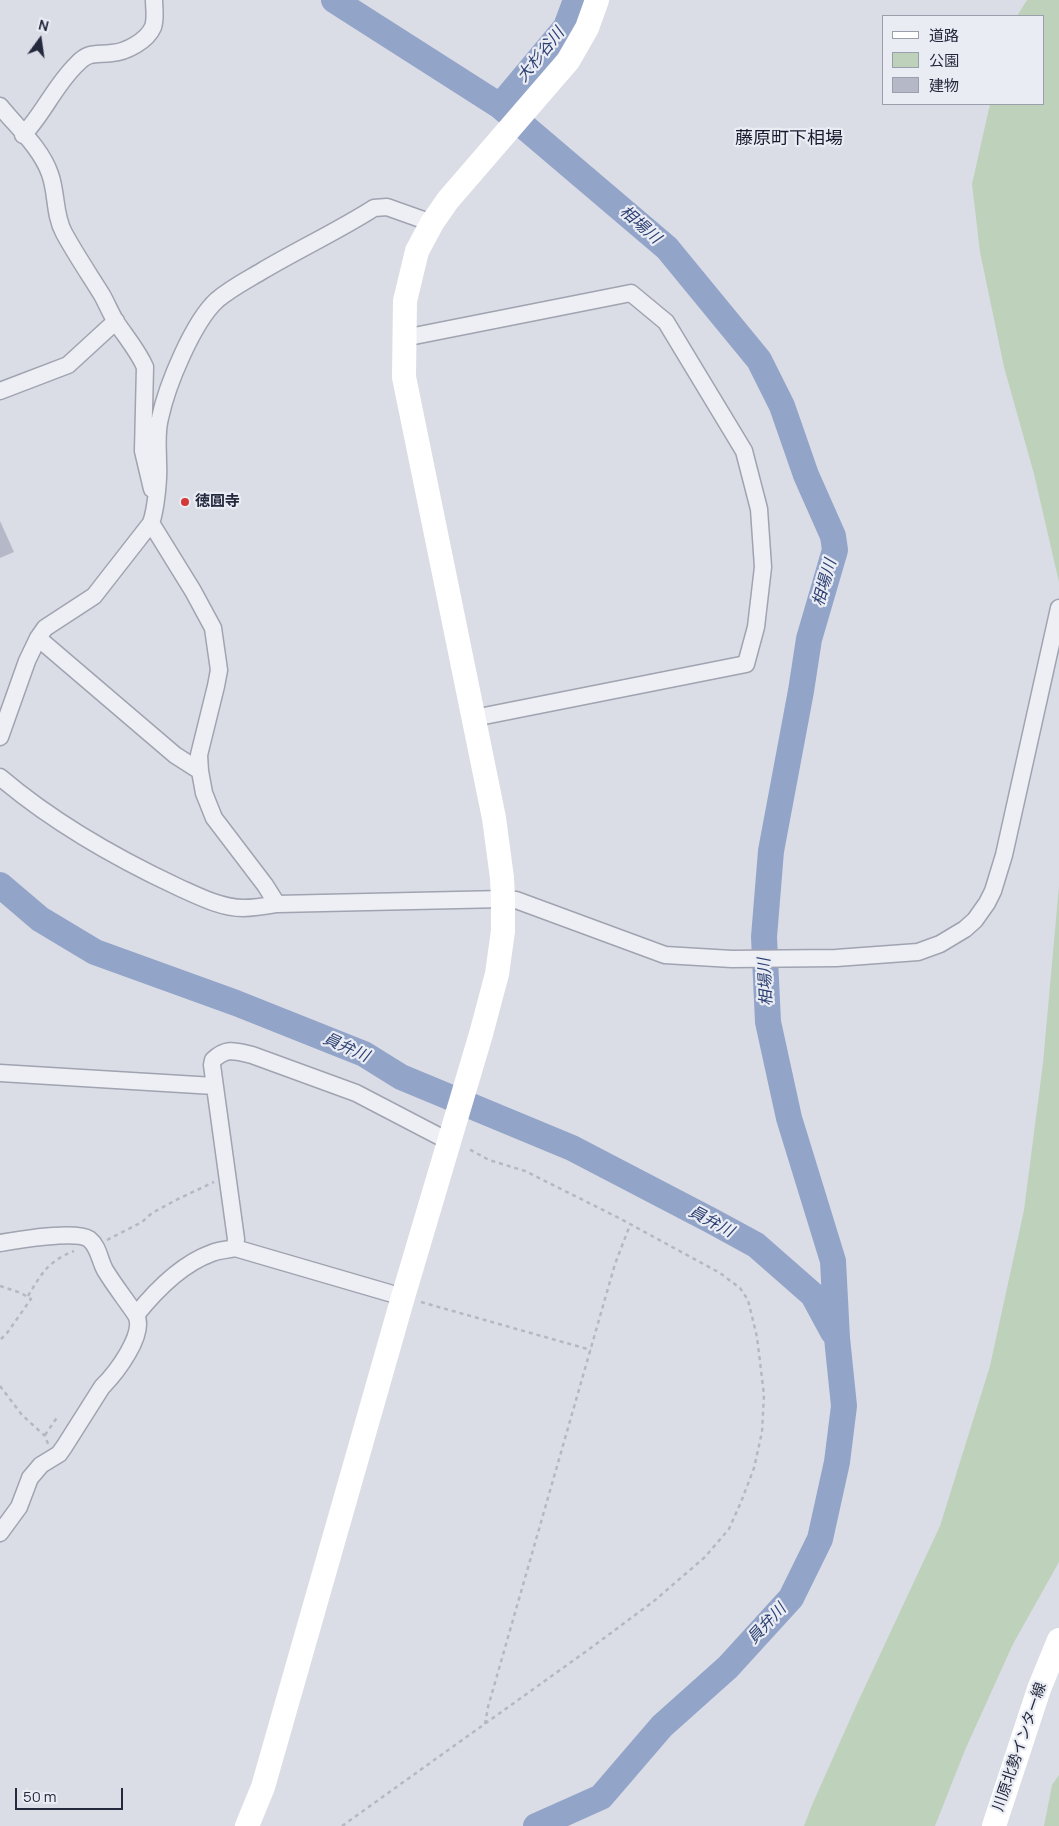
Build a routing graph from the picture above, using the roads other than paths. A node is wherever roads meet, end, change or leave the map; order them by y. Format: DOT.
graph roads {
  1 [pos="154,0"];
  2 [pos="597,0"];
  3 [pos="0,106"];
  4 [pos="23,135"];
  5 [pos="432,223"];
  6 [pos="116,322"];
  7 [pos="404,338"];
  8 [pos="0,391"];
  9 [pos="155,498"];
  10 [pos="151,523"];
  11 [pos="1059,608"];
  12 [pos="38,638"];
  13 [pos="474,718"];
  14 [pos="0,737"];
  15 [pos="200,771"];
  16 [pos="0,777"];
  17 [pos="504,899"];
  18 [pos="277,904"];
  19 [pos="0,1073"];
  20 [pos="214,1086"];
  21 [pos="451,1138"];
  22 [pos="0,1243"];
  23 [pos="235,1248"];
  24 [pos="403,1297"];
  25 [pos="136,1315"];
  26 [pos="0,1533"];
  27 [pos="1059,1640"];
  28 [pos="247,1826"];
  29 [pos="994,1826"];
  1 -- 4 [label="street"];
  2 -- 5 [label="street"];
  3 -- 4 [label="street"];
  4 -- 6 [label="street"];
  5 -- 7 [label="street"];
  5 -- 9 [label="street"];
  6 -- 8 [label="street"];
  6 -- 9 [label="street"];
  7 -- 13 [label="street"];
  7 -- 13 [label="street"];
  9 -- 10 [label="street"];
  10 -- 12 [label="street"];
  10 -- 15 [label="street"];
  11 -- 17 [label="street"];
  12 -- 14 [label="street"];
  12 -- 15 [label="street"];
  13 -- 17 [label="street"];
  15 -- 18 [label="street"];
  16 -- 18 [label="street"];
  17 -- 18 [label="street"];
  17 -- 21 [label="street"];
  19 -- 20 [label="street"];
  20 -- 21 [label="street"];
  20 -- 23 [label="street"];
  21 -- 24 [label="street"];
  22 -- 25 [label="street"];
  23 -- 24 [label="street"];
  23 -- 25 [label="street"];
  24 -- 28 [label="street"];
  25 -- 26 [label="street"];
  27 -- 29 [label="street, 川原北勢インター線"];
}
